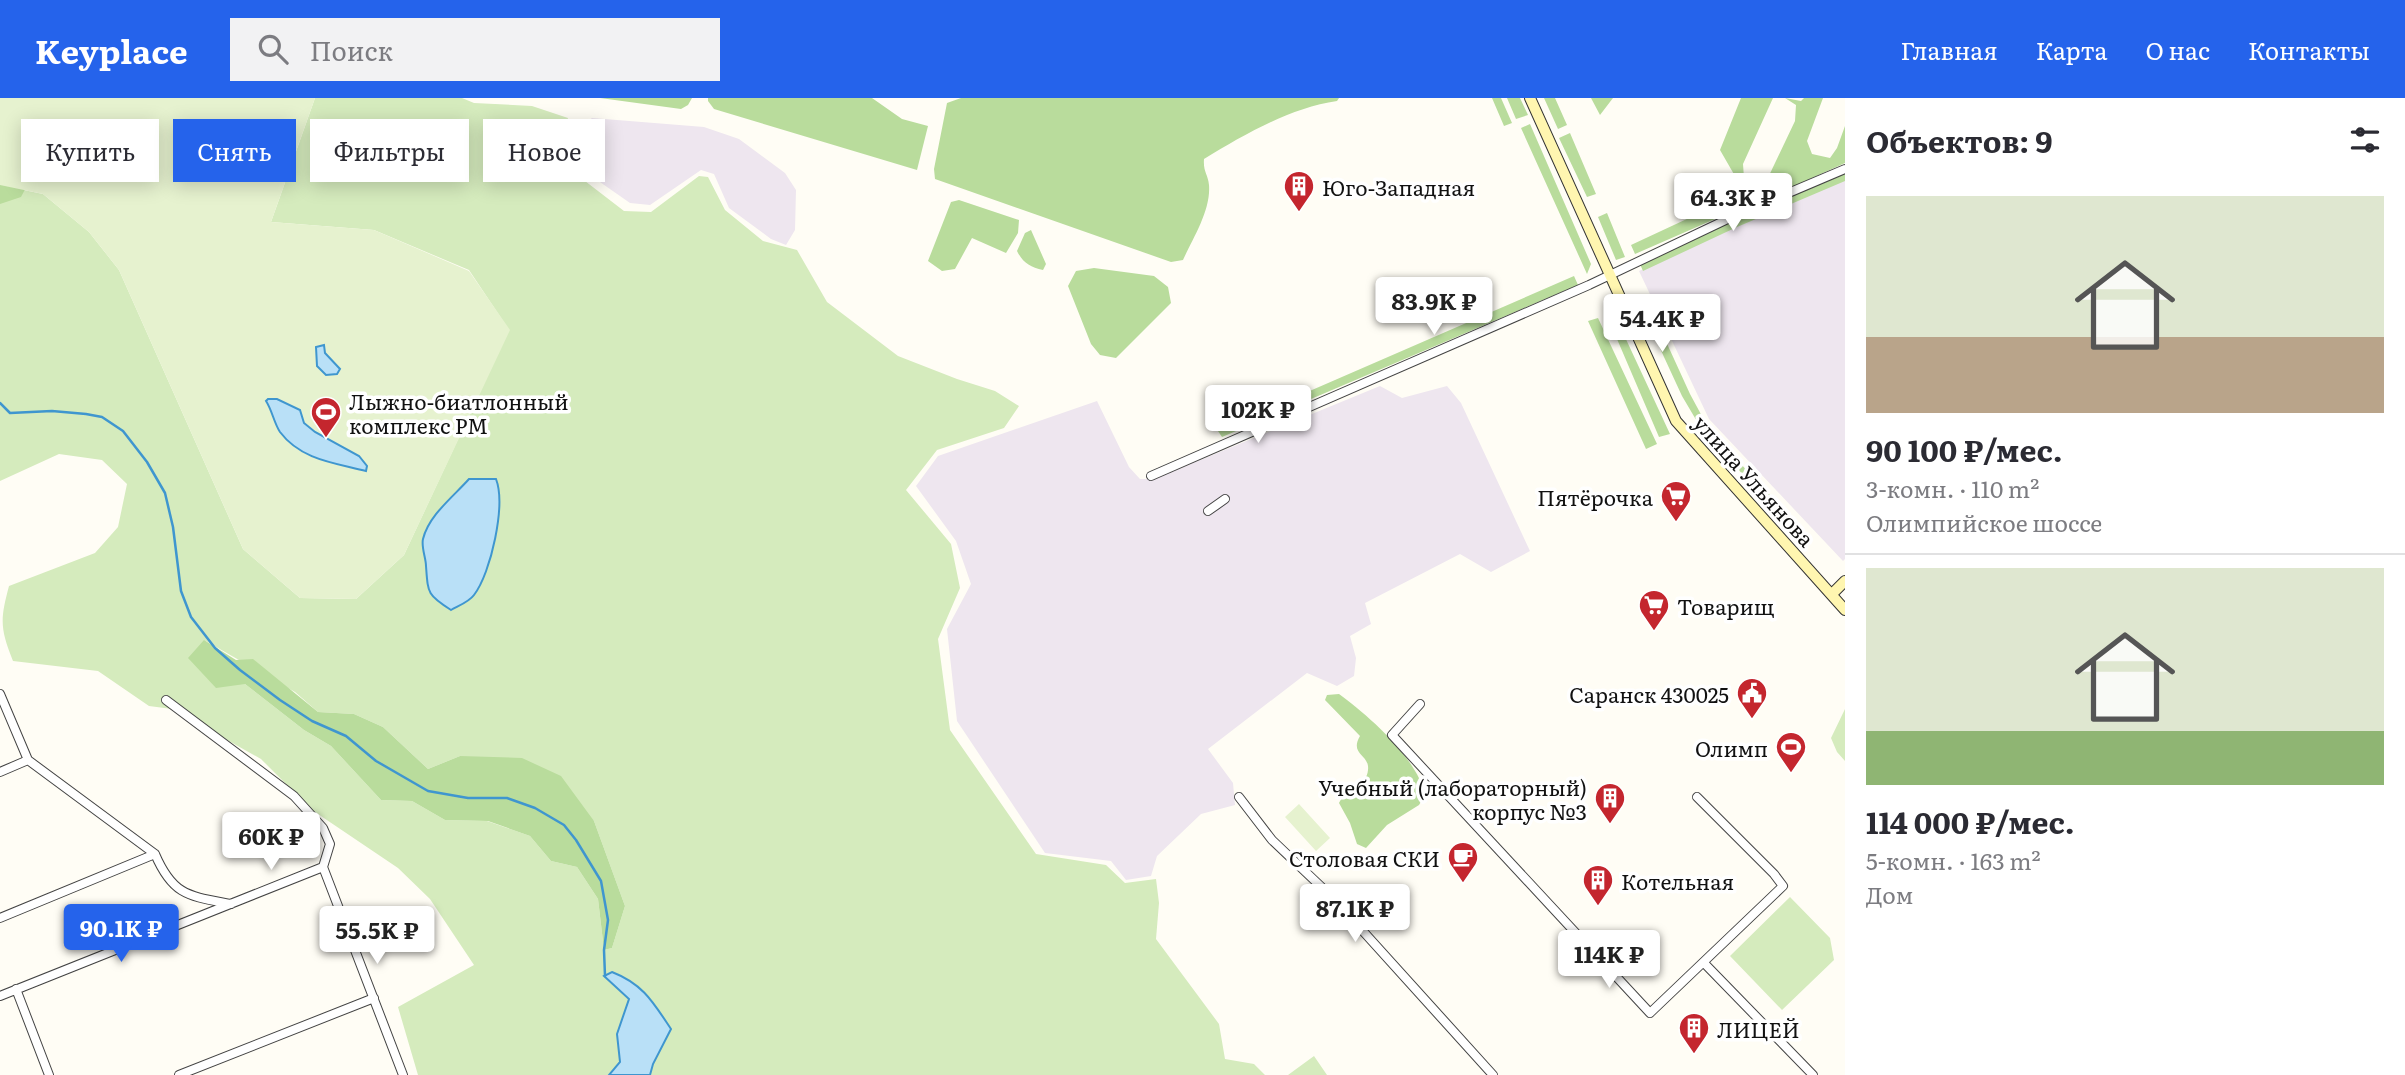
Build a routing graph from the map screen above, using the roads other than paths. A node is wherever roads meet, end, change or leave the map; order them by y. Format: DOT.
graph roads {
  1 [pos="1530,98"];
  2 [pos="1845,169"];
  3 [pos="1610,275"];
  4 [pos="1151,476"];
  5 [pos="1225,499"];
  6 [pos="1208,511"];
  7 [pos="1845,581"];
  8 [pos="1832,594"];
  9 [pos="1845,610"];
  10 [pos="0,694"];
  11 [pos="166,700"];
  12 [pos="1420,704"];
  13 [pos="28,760"];
  14 [pos="0,772"];
  15 [pos="1239,796"];
  16 [pos="1697,797"];
  17 [pos="155,854"];
  18 [pos="323,867"];
  19 [pos="231,904"];
  20 [pos="0,918"];
  21 [pos="1704,963"];
  22 [pos="16,989"];
  23 [pos="0,996"];
  24 [pos="374,998"];
  25 [pos="49,1075"];
  26 [pos="179,1075"];
  27 [pos="404,1075"];
  28 [pos="1493,1075"];
  29 [pos="1814,1075"];
  1 -- 3 [label="main road, улица Ульянова"];
  2 -- 3 [label="street"];
  3 -- 4 [label="street"];
  3 -- 8 [label="main road, улица Ульянова"];
  5 -- 6 [label="street"];
  7 -- 8 [label="main road"];
  8 -- 9 [label="main road, улица Ульянова"];
  10 -- 13 [label="street"];
  11 -- 18 [label="street"];
  12 -- 21 [label="street"];
  13 -- 14 [label="street"];
  13 -- 17 [label="street"];
  15 -- 28 [label="street"];
  16 -- 21 [label="street"];
  17 -- 19 [label="street"];
  17 -- 20 [label="street"];
  18 -- 19 [label="street"];
  18 -- 24 [label="street"];
  19 -- 22 [label="street"];
  21 -- 29 [label="street"];
  22 -- 23 [label="street"];
  22 -- 25 [label="street"];
  24 -- 26 [label="street"];
  24 -- 27 [label="street"];
}
